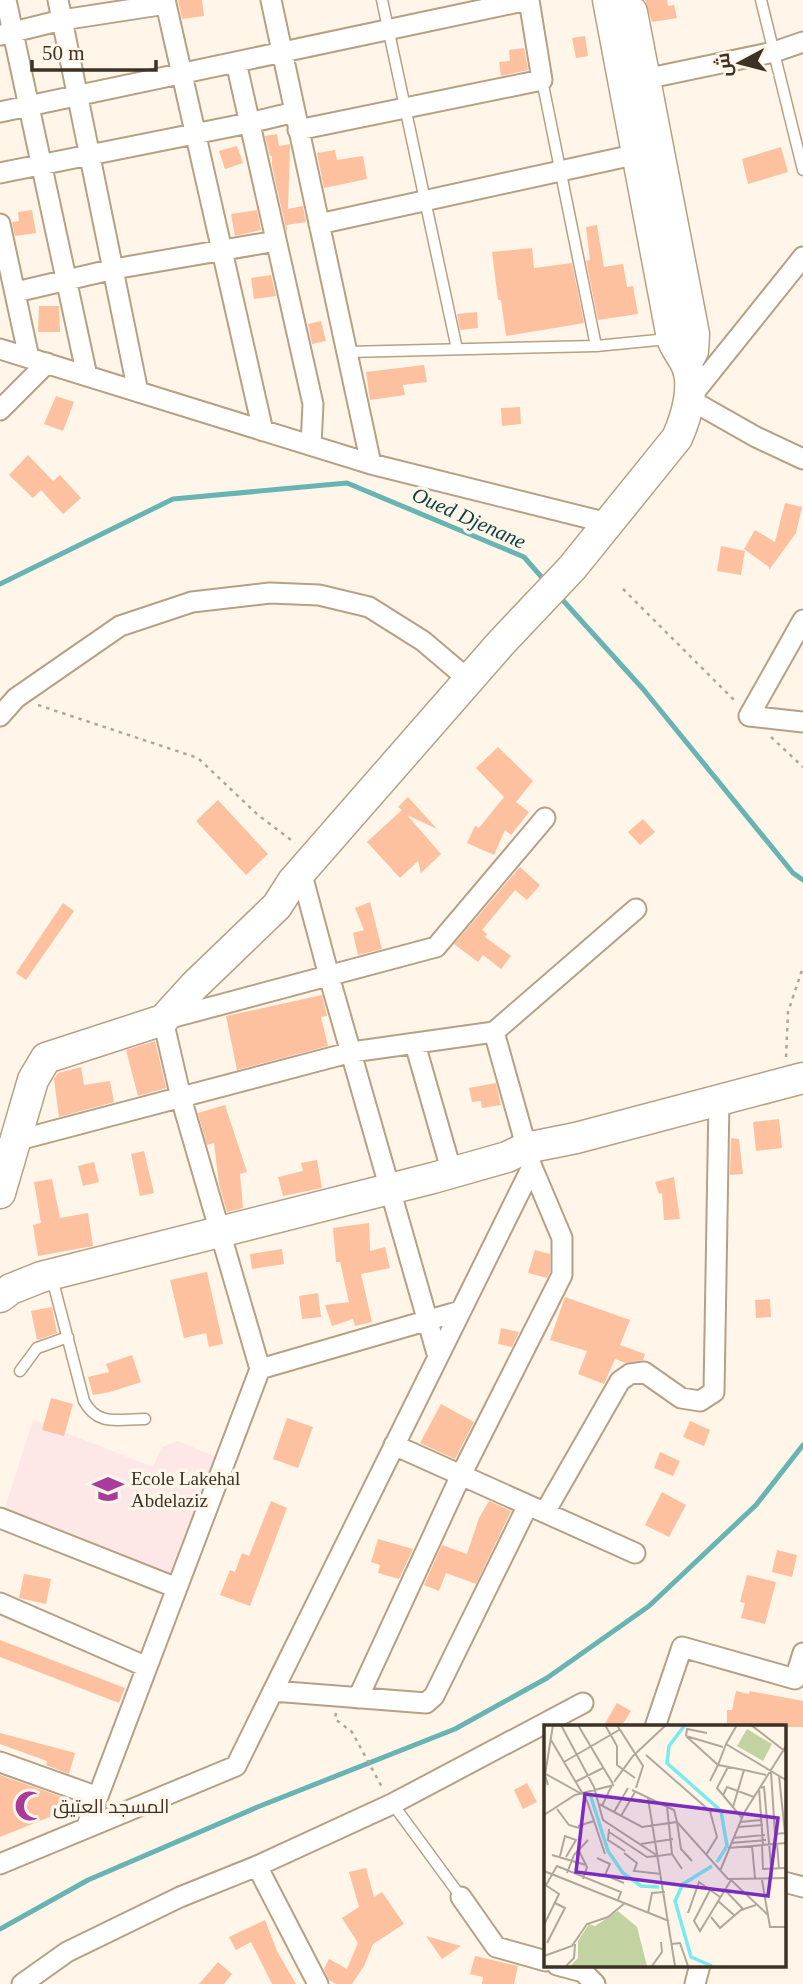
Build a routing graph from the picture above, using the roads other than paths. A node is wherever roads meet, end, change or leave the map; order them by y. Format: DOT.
graph roads {
  1 [pos="6,0"];
  2 [pos="58,0"];
  3 [pos="271,0"];
  4 [pos="382,0"];
  5 [pos="528,0"];
  6 [pos="608,0"];
  7 [pos="629,0"];
  8 [pos="761,0"];
  9 [pos="166,2"];
  10 [pos="62,20"];
  11 [pos="389,30"];
  12 [pos="6,34"];
  13 [pos="803,42"];
  14 [pos="774,52"];
  15 [pos="283,53"];
  16 [pos="236,62"];
  17 [pos="184,73"];
  18 [pos="645,79"];
  19 [pos="541,80"];
  20 [pos="79,95"];
  21 [pos="30,105"];
  22 [pos="404,108"];
  23 [pos="0,112"];
  24 [pos="296,121"];
  25 [pos="249,123"];
  26 [pos="196,134"];
  27 [pos="638,154"];
  28 [pos="90,155"];
  29 [pos="43,164"];
  30 [pos="803,170"];
  31 [pos="561,172"];
  32 [pos="0,173"];
  33 [pos="426,202"];
  34 [pos="0,224"];
  35 [pos="319,225"];
  36 [pos="276,241"];
  37 [pos="222,249"];
  38 [pos="803,257"];
  39 [pos="114,269"];
  40 [pos="68,280"];
  41 [pos="16,292"];
  42 [pos="596,346"];
  43 [pos="0,349"];
  44 [pos="457,349"];
  45 [pos="679,351"];
  46 [pos="347,352"];
  47 [pos="38,360"];
  48 [pos="87,376"];
  49 [pos="138,392"];
  50 [pos="689,399"];
  51 [pos="0,410"];
  52 [pos="263,430"];
  53 [pos="311,445"];
  54 [pos="799,451"];
  55 [pos="371,464"];
  56 [pos="608,523"];
  57 [pos="803,620"];
  58 [pos="469,680"];
  59 [pos="0,716"];
  60 [pos="803,722"];
  61 [pos="545,818"];
  62 [pos="303,870"];
  63 [pos="636,909"];
  64 [pos="329,976"];
  65 [pos="163,1020"];
  66 [pos="494,1031"];
  67 [pos="123,1035"];
  68 [pos="415,1044"];
  69 [pos="352,1052"];
  70 [pos="797,1079"];
  71 [pos="181,1098"];
  72 [pos="719,1100"];
  73 [pos="15,1141"];
  74 [pos="529,1157"];
  75 [pos="452,1173"];
  76 [pos="389,1189"];
  77 [pos="0,1193"];
  78 [pos="219,1232"];
  79 [pos="51,1275"];
  80 [pos="0,1297"];
  81 [pos="460,1311"];
  82 [pos="426,1321"];
  83 [pos="68,1338"];
  84 [pos="438,1357"];
  85 [pos="260,1369"];
  86 [pos="20,1371"];
  87 [pos="145,1419"];
  88 [pos="394,1445"];
  89 [pos="461,1475"];
  90 [pos="537,1509"];
  91 [pos="0,1518"];
  92 [pos="635,1553"];
  93 [pos="177,1588"];
  94 [pos="0,1604"];
  95 [pos="803,1653"];
  96 [pos="147,1667"];
  97 [pos="273,1691"];
  98 [pos="349,1697"];
  99 [pos="583,1703"];
  100 [pos="656,1725"];
  101 [pos="0,1762"];
  102 [pos="98,1797"];
  103 [pos="390,1800"];
  104 [pos="86,1828"];
  105 [pos="0,1864"];
  106 [pos="257,1866"];
  107 [pos="786,1883"];
  108 [pos="803,1887"];
  109 [pos="461,1896"];
  110 [pos="544,1961"];
  111 [pos="561,1966"];
  112 [pos="700,1966"];
  113 [pos="589,1974"];
  114 [pos="22,1984"];
  115 [pos="318,1984"];
  116 [pos="695,1984"];
  1 -- 12 [label="street"];
  2 -- 10 [label="street"];
  3 -- 15 [label="street"];
  4 -- 11 [label="lane"];
  5 -- 11 [label="street"];
  5 -- 19 [label="street"];
  6 -- 27 [label="main road"];
  7 -- 18 [label="main road"];
  8 -- 14 [label="lane"];
  9 -- 10 [label="street"];
  9 -- 17 [label="street"];
  10 -- 12 [label="street"];
  10 -- 20 [label="street"];
  11 -- 15 [label="street"];
  11 -- 22 [label="lane"];
  12 -- 21 [label="street"];
  13 -- 14 [label="street"];
  14 -- 18 [label="street"];
  14 -- 30 [label="lane"];
  15 -- 16 [label="street"];
  15 -- 24 [label="street"];
  16 -- 17 [label="street"];
  16 -- 25 [label="street"];
  17 -- 20 [label="street"];
  17 -- 26 [label="street"];
  18 -- 45 [label="main road"];
  19 -- 22 [label="street"];
  19 -- 31 [label="lane"];
  20 -- 21 [label="street"];
  20 -- 28 [label="street"];
  21 -- 23 [label="street"];
  21 -- 29 [label="street"];
  22 -- 24 [label="street"];
  22 -- 33 [label="lane"];
  24 -- 25 [label="street"];
  24 -- 35 [label="street"];
  25 -- 26 [label="street"];
  25 -- 36 [label="street"];
  26 -- 28 [label="street"];
  26 -- 37 [label="street"];
  27 -- 31 [label="street"];
  27 -- 45 [label="main road"];
  28 -- 29 [label="street"];
  28 -- 39 [label="street"];
  29 -- 32 [label="street"];
  29 -- 40 [label="street"];
  31 -- 33 [label="street"];
  31 -- 42 [label="lane"];
  33 -- 35 [label="street"];
  33 -- 44 [label="lane"];
  34 -- 41 [label="street"];
  35 -- 46 [label="street"];
  36 -- 37 [label="street"];
  36 -- 53 [label="street"];
  37 -- 39 [label="street"];
  37 -- 52 [label="street"];
  38 -- 50 [label="street"];
  39 -- 40 [label="street"];
  39 -- 49 [label="street"];
  40 -- 41 [label="street"];
  40 -- 48 [label="street"];
  41 -- 47 [label="street"];
  42 -- 44 [label="lane"];
  42 -- 45 [label="lane"];
  43 -- 47 [label="street"];
  44 -- 46 [label="lane"];
  45 -- 50 [label="main road"];
  46 -- 55 [label="street"];
  47 -- 48 [label="street"];
  47 -- 51 [label="street"];
  48 -- 49 [label="street"];
  49 -- 52 [label="street"];
  50 -- 54 [label="street"];
  50 -- 56 [label="main road"];
  52 -- 53 [label="street"];
  53 -- 55 [label="street"];
  55 -- 56 [label="street"];
  56 -- 58 [label="main road"];
  57 -- 60 [label="street"];
  58 -- 59 [label="street"];
  58 -- 62 [label="main road"];
  61 -- 64 [label="street"];
  62 -- 64 [label="street"];
  62 -- 65 [label="main road"];
  62 -- 67 [label="main road"];
  63 -- 66 [label="street"];
  64 -- 65 [label="street"];
  64 -- 69 [label="street"];
  65 -- 67 [label="main road"];
  65 -- 71 [label="street"];
  66 -- 68 [label="street"];
  66 -- 74 [label="street"];
  67 -- 73 [label="main road"];
  68 -- 69 [label="street"];
  68 -- 75 [label="street"];
  69 -- 71 [label="street"];
  69 -- 76 [label="street"];
  70 -- 72 [label="main road"];
  71 -- 73 [label="street"];
  71 -- 78 [label="street"];
  72 -- 74 [label="main road"];
  72 -- 90 [label="street"];
  73 -- 77 [label="main road"];
  74 -- 75 [label="main road"];
  74 -- 81 [label="street"];
  74 -- 89 [label="street"];
  75 -- 76 [label="main road"];
  76 -- 78 [label="main road"];
  76 -- 82 [label="street"];
  78 -- 79 [label="main road"];
  78 -- 85 [label="street"];
  79 -- 80 [label="main road"];
  79 -- 83 [label="lane"];
  81 -- 82 [label="street"];
  81 -- 84 [label="street"];
  82 -- 84 [label="street"];
  82 -- 85 [label="street"];
  83 -- 86 [label="lane"];
  83 -- 87 [label="lane"];
  84 -- 88 [label="street"];
  85 -- 93 [label="street"];
  88 -- 89 [label="street"];
  88 -- 97 [label="street"];
  89 -- 90 [label="street"];
  89 -- 98 [label="street"];
  90 -- 92 [label="street"];
  90 -- 98 [label="street"];
  91 -- 93 [label="street"];
  93 -- 96 [label="street"];
  94 -- 96 [label="street"];
  95 -- 100 [label="street"];
  96 -- 102 [label="street"];
  97 -- 98 [label="street"];
  97 -- 104 [label="street"];
  99 -- 103 [label="street"];
  101 -- 102 [label="street"];
  102 -- 104 [label="street"];
  103 -- 106 [label="street"];
  103 -- 109 [label="lane"];
  104 -- 105 [label="street"];
  106 -- 114 [label="street"];
  106 -- 115 [label="street"];
  107 -- 108 [label="street"];
  109 -- 110 [label="street"];
  111 -- 113 [label="street"];
  112 -- 116 [label="street"];
}
